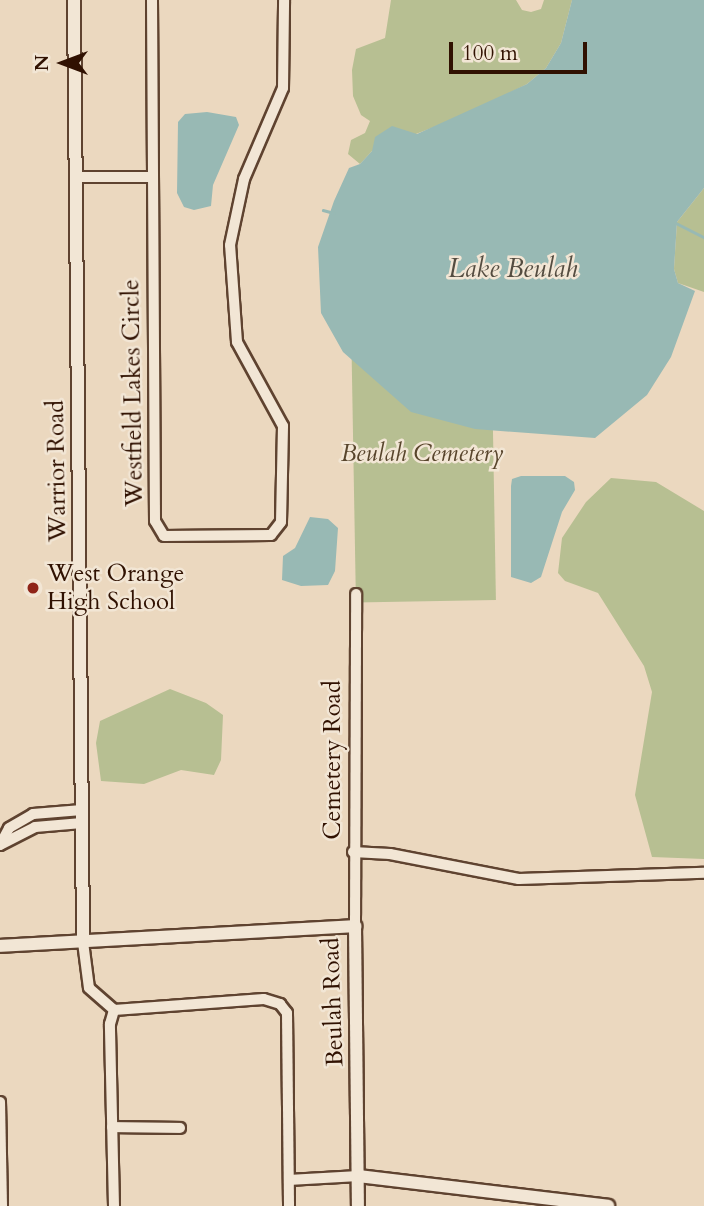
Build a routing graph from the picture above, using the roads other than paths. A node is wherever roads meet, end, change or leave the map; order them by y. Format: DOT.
graph roads {
  1 [pos="74,0"];
  2 [pos="152,0"];
  3 [pos="284,0"];
  4 [pos="76,177"];
  5 [pos="151,177"];
  6 [pos="356,594"];
  7 [pos="82,817"];
  8 [pos="0,845"];
  9 [pos="353,852"];
  10 [pos="704,873"];
  11 [pos="355,926"];
  12 [pos="83,943"];
  13 [pos="0,946"];
  14 [pos="114,1010"];
  15 [pos="0,1102"];
  16 [pos="112,1127"];
  17 [pos="180,1128"];
  18 [pos="0,1132"];
  19 [pos="358,1176"];
  20 [pos="289,1180"];
  21 [pos="2,1206"];
  22 [pos="114,1206"];
  23 [pos="289,1206"];
  24 [pos="358,1206"];
  25 [pos="608,1206"];
  1 -- 4 [label="street, Warrior Road"];
  2 -- 5 [label="street, Westfield Lakes Circle"];
  3 -- 5 [label="street, Westfield Lakes Circle"];
  4 -- 5 [label="street"];
  4 -- 7 [label="street, Warrior Road"];
  6 -- 9 [label="street, Cemetery Road"];
  7 -- 8 [label="street"];
  7 -- 12 [label="street, Warrior Road"];
  9 -- 10 [label="street"];
  9 -- 11 [label="street, Cemetery Road"];
  11 -- 12 [label="street, Beulah Road"];
  11 -- 19 [label="street, Beulah Road"];
  12 -- 13 [label="street, Beulah Road"];
  12 -- 14 [label="street"];
  14 -- 16 [label="street"];
  14 -- 20 [label="street"];
  15 -- 18 [label="street"];
  16 -- 17 [label="street"];
  16 -- 22 [label="street"];
  18 -- 21 [label="street"];
  19 -- 20 [label="street"];
  19 -- 24 [label="street, Beulah Road"];
  19 -- 25 [label="street"];
  20 -- 23 [label="street"];
}
